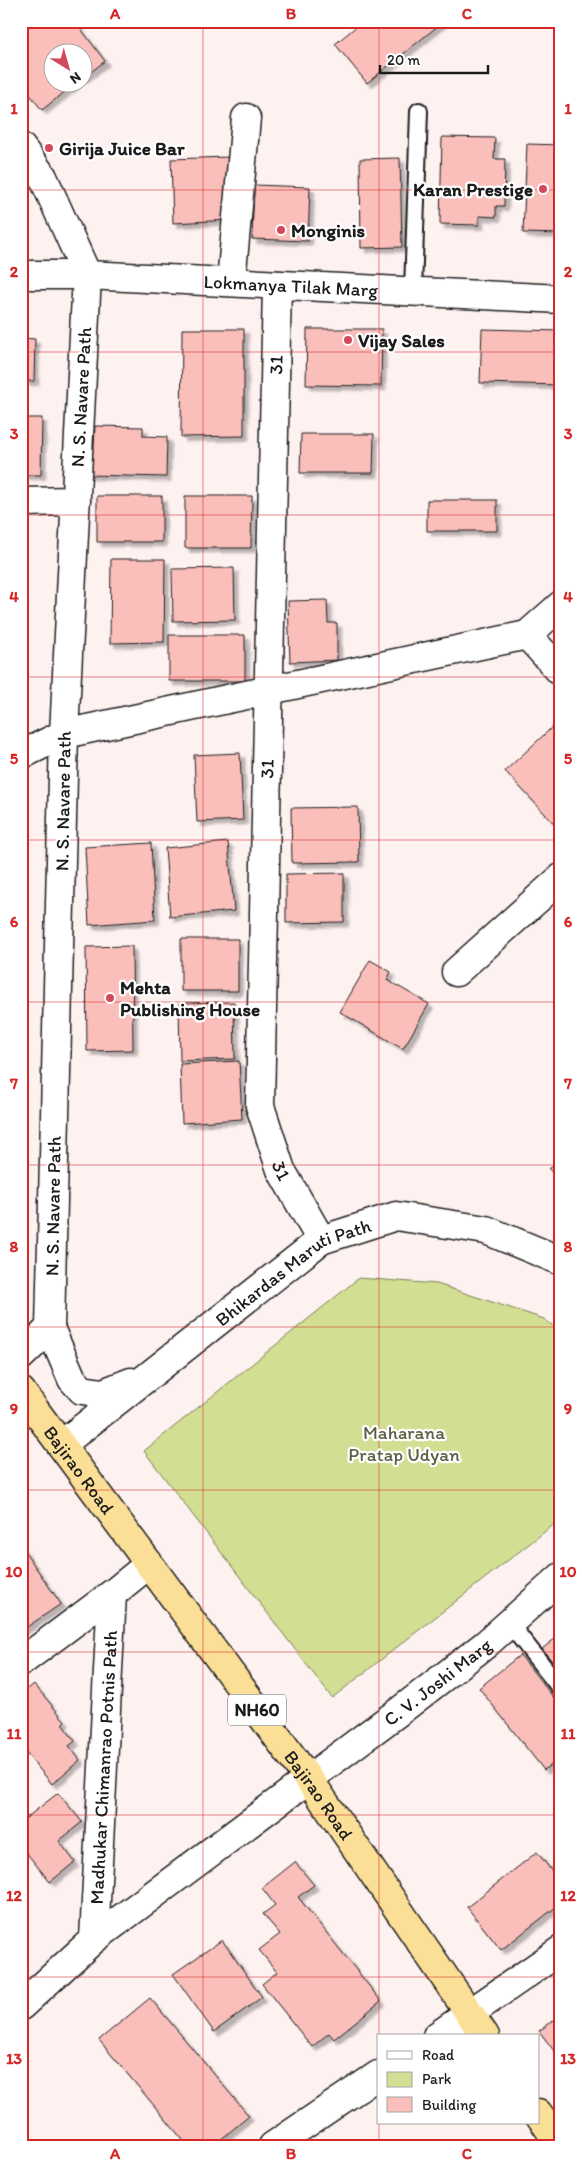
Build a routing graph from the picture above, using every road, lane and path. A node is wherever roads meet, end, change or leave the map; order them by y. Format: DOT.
graph roads {
  1 [pos="419,112"];
  2 [pos="246,118"];
  3 [pos="21,147"];
  4 [pos="21,275"];
  5 [pos="87,275"];
  6 [pos="231,282"];
  7 [pos="277,285"];
  8 [pos="412,292"];
  9 [pos="561,299"];
  10 [pos="76,501"];
  11 [pos="21,502"];
  12 [pos="561,605"];
  13 [pos="527,635"];
  14 [pos="561,672"];
  15 [pos="268,690"];
  16 [pos="64,734"];
  17 [pos="21,755"];
  18 [pos="561,878"];
  19 [pos="456,972"];
  20 [pos="321,1240"];
  21 [pos="561,1261"];
  22 [pos="50,1328"];
  23 [pos="21,1356"];
  24 [pos="146,1376"];
  25 [pos="21,1391"];
  26 [pos="60,1445"];
  27 [pos="149,1564"];
  28 [pos="561,1577"];
  29 [pos="112,1594"];
  30 [pos="510,1623"];
  31 [pos="21,1662"];
  32 [pos="561,1689"];
  33 [pos="310,1781"];
  34 [pos="94,1939"];
  35 [pos="561,1950"];
  36 [pos="21,2006"];
  37 [pos="477,2025"];
  38 [pos="444,2034"];
  39 [pos="377,2076"];
  40 [pos="540,2117"];
  41 [pos="273,2146"];
  42 [pos="560,2146"];
  1 -- 8 [label="lane"];
  2 -- 6 [label="street"];
  3 -- 5 [label="street"];
  4 -- 5 [label="street, Lokmanya Tilak Marg"];
  5 -- 6 [label="street, Lokmanya Tilak Marg"];
  5 -- 10 [label="street, N. S. Navare Path"];
  6 -- 7 [label="street, Lokmanya Tilak Marg"];
  7 -- 8 [label="street, Lokmanya Tilak Marg"];
  7 -- 15 [label="street, 31"];
  8 -- 9 [label="street, Lokmanya Tilak Marg"];
  10 -- 11 [label="street"];
  10 -- 16 [label="street, N. S. Navare Path"];
  12 -- 13 [label="street"];
  13 -- 14 [label="street"];
  13 -- 15 [label="street"];
  15 -- 16 [label="street"];
  15 -- 20 [label="street, 31"];
  16 -- 17 [label="street"];
  16 -- 22 [label="street, N. S. Navare Path"];
  18 -- 19 [label="street"];
  20 -- 21 [label="street, Bhikardas Maruti Path"];
  20 -- 24 [label="street, Bhikardas Maruti Path"];
  22 -- 23 [label="street"];
  22 -- 24 [label="street, N. S. Navare Path"];
  24 -- 26 [label="street, Bhikardas Maruti Path"];
  25 -- 26 [label="highway, Bajirao Road / NH60"];
  26 -- 27 [label="highway, Bajirao Road / NH60"];
  27 -- 29 [label="street"];
  27 -- 33 [label="highway, Bajirao Road / NH60"];
  28 -- 30 [label="street, C. V. Joshi Marg"];
  29 -- 31 [label="street"];
  29 -- 34 [label="street, Madhukar Chimanrao Potnis Path"];
  30 -- 32 [label="lane"];
  30 -- 33 [label="street, C. V. Joshi Marg"];
  33 -- 34 [label="street, Madhukar Chimanrao Potnis Path"];
  33 -- 37 [label="highway, Bajirao Road / NH60"];
  34 -- 36 [label="street, Madhukar Chimanrao Potnis Path"];
  35 -- 37 [label="street"];
  37 -- 38 [label="street"];
  39 -- 41 [label="street"];
  40 -- 42 [label="highway"];
}
